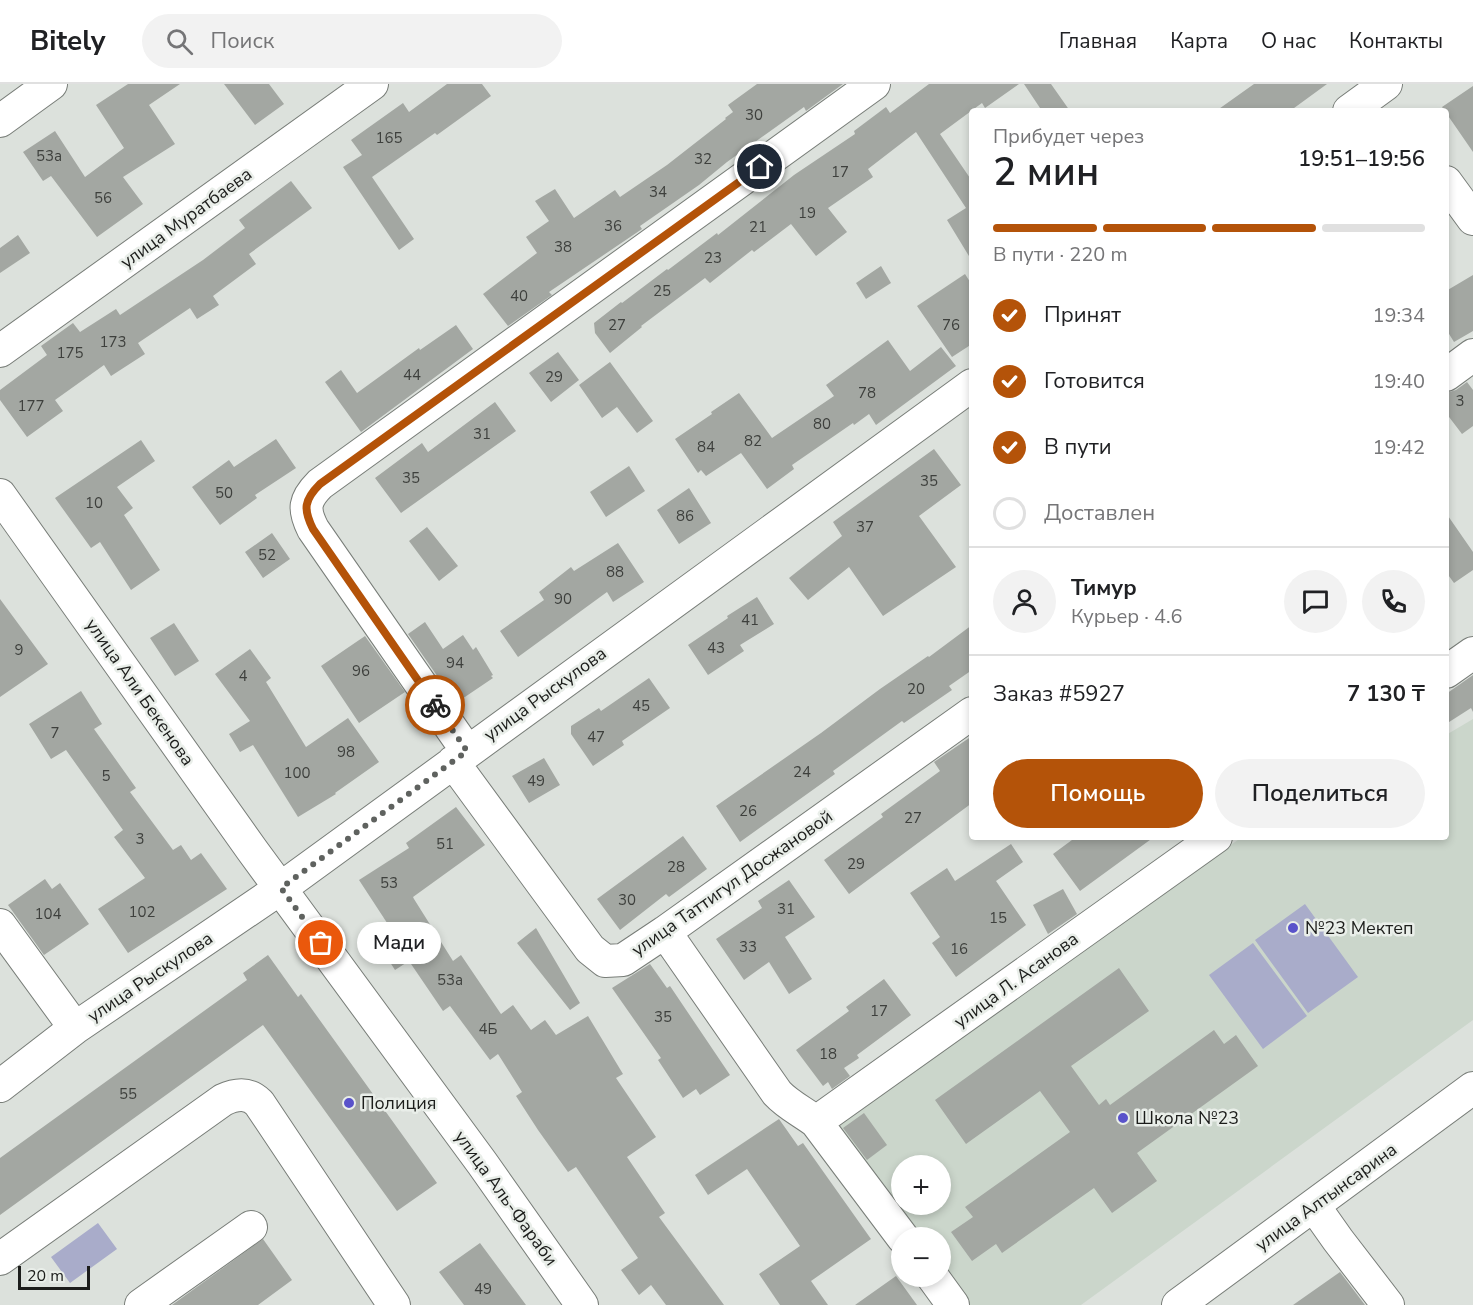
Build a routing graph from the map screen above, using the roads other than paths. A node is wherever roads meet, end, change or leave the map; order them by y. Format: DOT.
graph roads {
  1 [pos="51,84"];
  2 [pos="372,84"];
  3 [pos="874,84"];
  4 [pos="1384,92"];
  5 [pos="1355,108"];
  6 [pos="0,121"];
  7 [pos="1449,186"];
  8 [pos="1473,219"];
  9 [pos="0,351"];
  10 [pos="1473,355"];
  11 [pos="1449,373"];
  12 [pos="969,387"];
  13 [pos="0,495"];
  14 [pos="1473,653"];
  15 [pos="1449,670"];
  16 [pos="969,715"];
  17 [pos="460,757"];
  18 [pos="1212,840"];
  19 [pos="281,888"];
  20 [pos="0,925"];
  21 [pos="665,933"];
  22 [pos="75,1028"];
  23 [pos="0,1086"];
  24 [pos="1473,1088"];
  25 [pos="816,1122"];
  26 [pos="1314,1206"];
  27 [pos="251,1227"];
  28 [pos="895,1227"];
  29 [pos="0,1259"];
  30 [pos="940,1287"];
  31 [pos="141,1305"];
  32 [pos="394,1305"];
  33 [pos="582,1305"];
  34 [pos="953,1305"];
  35 [pos="1178,1305"];
  36 [pos="1388,1305"];
  1 -- 6 [label="street"];
  2 -- 9 [label="street, улица Муратбаева"];
  3 -- 17 [label="street, улица Таттигул Досжановой"];
  4 -- 5 [label="street"];
  7 -- 8 [label="street"];
  10 -- 11 [label="street"];
  12 -- 17 [label="street, улица Рыскулова"];
  13 -- 19 [label="street, улица Али Бекенова"];
  14 -- 15 [label="street"];
  16 -- 21 [label="street, улица Таттигул Досжановой"];
  17 -- 19 [label="street, улица Рыскулова"];
  17 -- 21 [label="street, улица Таттигул Досжановой"];
  18 -- 25 [label="street, улица Л. Асанова"];
  19 -- 22 [label="street, улица Рыскулова"];
  19 -- 33 [label="street, улица Аль-Фараби"];
  20 -- 22 [label="street"];
  21 -- 25 [label="street"];
  22 -- 23 [label="street, улица Рыскулова"];
  24 -- 26 [label="street, улица Алтынсарина"];
  25 -- 28 [label="street"];
  26 -- 35 [label="street, улица Алтынсарина"];
  26 -- 36 [label="street"];
  27 -- 31 [label="street"];
  29 -- 32 [label="street"];
  30 -- 34 [label="street"];
}
